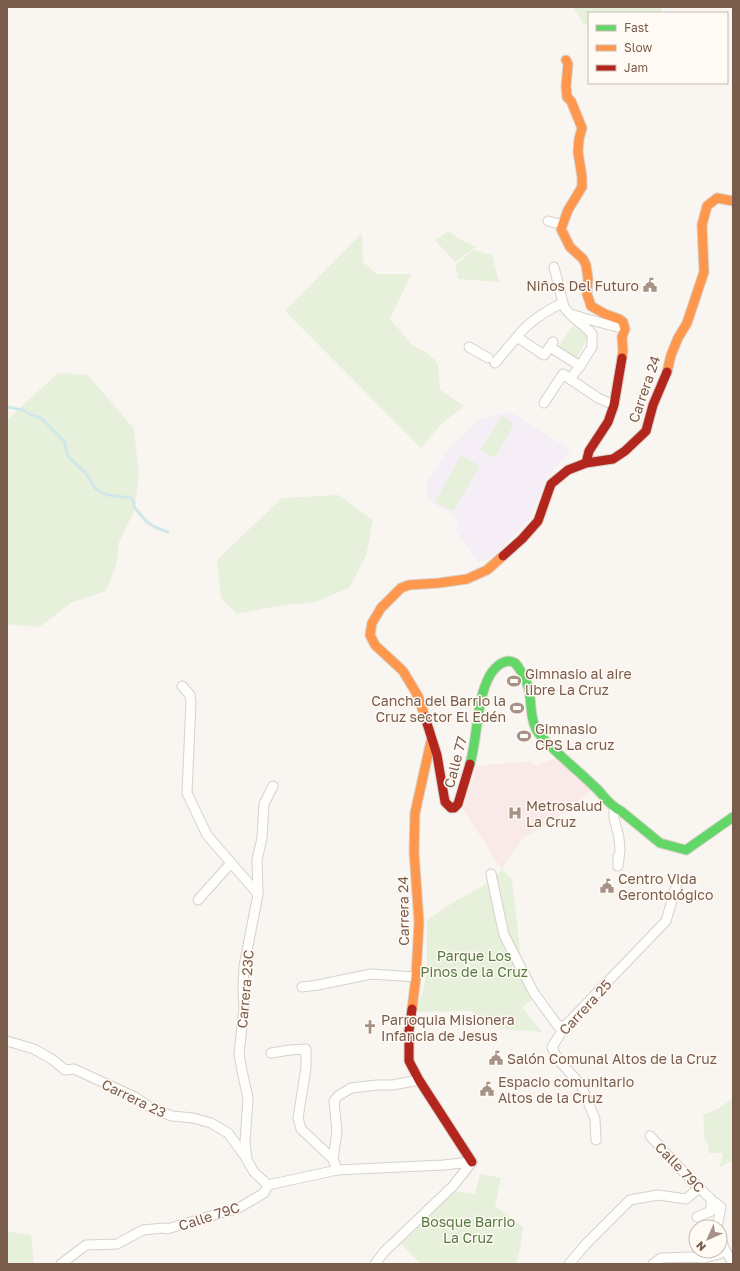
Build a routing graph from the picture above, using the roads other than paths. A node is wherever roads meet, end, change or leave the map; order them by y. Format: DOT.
graph roads {
  1 [pos="566,60"];
  2 [pos="733,201"];
  3 [pos="548,222"];
  4 [pos="561,229"];
  5 [pos="554,267"];
  6 [pos="564,305"];
  7 [pos="625,329"];
  8 [pos="516,337"];
  9 [pos="469,347"];
  10 [pos="580,366"];
  11 [pos="570,379"];
  12 [pos="544,403"];
  13 [pos="614,405"];
  14 [pos="586,463"];
  15 [pos="372,623"];
  16 [pos="182,686"];
  17 [pos="432,740"];
  18 [pos="273,786"];
  19 [pos="614,808"];
  20 [pos="733,817"];
  21 [pos="618,856"];
  22 [pos="231,863"];
  23 [pos="490,874"];
  24 [pos="677,883"];
  25 [pos="258,894"];
  26 [pos="198,900"];
  27 [pos="416,977"];
  28 [pos="302,987"];
  29 [pos="566,1025"];
  30 [pos="10,1042"];
  31 [pos="271,1053"];
  32 [pos="419,1080"];
  33 [pos="650,1136"];
  34 [pos="596,1140"];
  35 [pos="333,1159"];
  36 [pos="247,1160"];
  37 [pos="472,1162"];
  38 [pos="337,1170"];
  39 [pos="268,1185"];
  40 [pos="699,1188"];
  41 [pos="711,1211"];
  42 [pos="697,1217"];
  43 [pos="719,1219"];
  44 [pos="688,1257"];
  45 [pos="61,1264"];
  46 [pos="376,1264"];
  47 [pos="569,1264"];
  48 [pos="653,1264"];
  1 -- 4 [label="street"];
  2 -- 14 [label="street, Carrera 24"];
  3 -- 4 [label="street"];
  4 -- 7 [label="street"];
  5 -- 6 [label="street"];
  6 -- 7 [label="street"];
  6 -- 8 [label="street"];
  6 -- 10 [label="street"];
  7 -- 13 [label="street"];
  8 -- 9 [label="street"];
  8 -- 10 [label="street"];
  10 -- 11 [label="street"];
  11 -- 12 [label="street"];
  11 -- 13 [label="street"];
  13 -- 14 [label="street"];
  14 -- 15 [label="street, Carrera 24"];
  15 -- 17 [label="street, Calle 77"];
  16 -- 22 [label="street"];
  17 -- 19 [label="street, Calle 77"];
  17 -- 27 [label="street, Carrera 24"];
  18 -- 25 [label="street, Carrera 23C"];
  19 -- 20 [label="street, Calle 77"];
  19 -- 21 [label="street"];
  22 -- 25 [label="street"];
  22 -- 26 [label="street"];
  23 -- 29 [label="street"];
  24 -- 29 [label="street, Carrera 25"];
  25 -- 36 [label="street, Carrera 23C"];
  27 -- 28 [label="street"];
  27 -- 32 [label="street, Carrera 24"];
  29 -- 34 [label="street, Carrera 25"];
  30 -- 36 [label="street, Carrera 23"];
  31 -- 35 [label="street"];
  32 -- 35 [label="street"];
  32 -- 37 [label="street, Carrera 24"];
  33 -- 40 [label="street, Calle 79C"];
  35 -- 38 [label="street"];
  36 -- 39 [label="street"];
  37 -- 38 [label="street"];
  37 -- 46 [label="street"];
  38 -- 39 [label="street"];
  39 -- 45 [label="street, Calle 79C"];
  40 -- 41 [label="street, Calle 79C"];
  40 -- 47 [label="street"];
  41 -- 42 [label="street"];
  41 -- 43 [label="street, Calle 79C"];
  44 -- 48 [label="street"];
}
